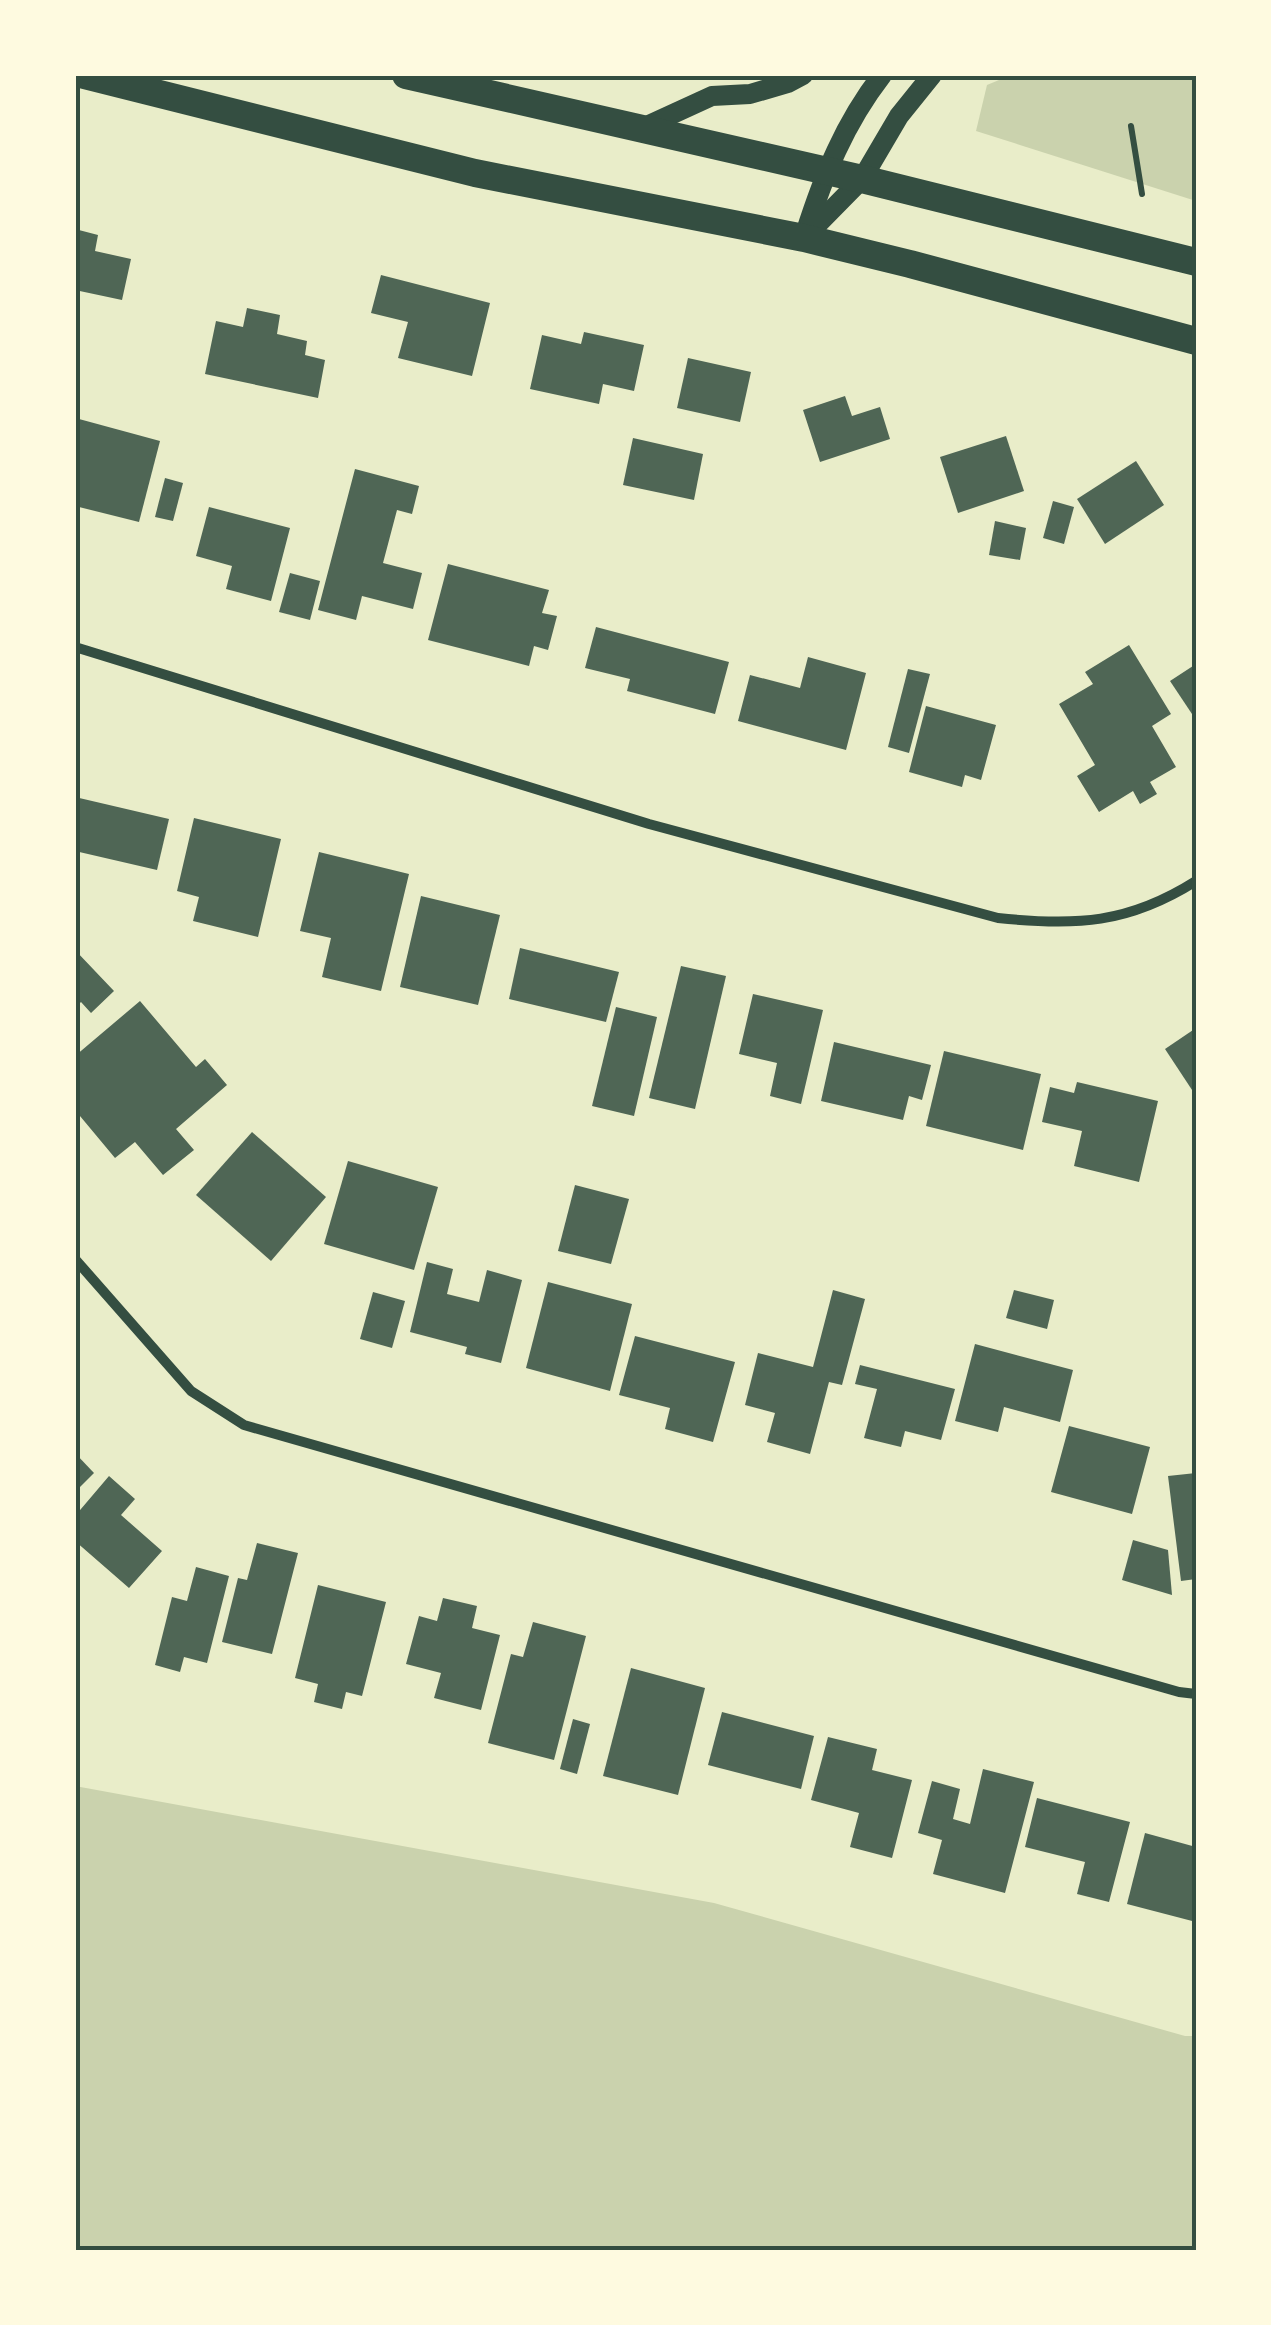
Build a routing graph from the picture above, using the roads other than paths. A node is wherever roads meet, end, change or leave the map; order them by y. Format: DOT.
graph roads {
  1 [pos="84,75"];
  2 [pos="406,75"];
  3 [pos="803,75"];
  4 [pos="882,75"];
  5 [pos="932,75"];
  6 [pos="638,130"];
  7 [pos="825,171"];
  8 [pos="862,179"];
  9 [pos="804,238"];
  10 [pos="1196,262"];
  11 [pos="1196,341"];
  12 [pos="75,647"];
  13 [pos="1196,881"];
  14 [pos="75,1259"];
  15 [pos="1196,1694"];
  1 -- 9 [label="highway"];
  2 -- 6 [label="highway"];
  3 -- 6 [label="main road"];
  4 -- 7 [label="main road"];
  5 -- 8 [label="main road"];
  6 -- 7 [label="highway"];
  7 -- 8 [label="highway"];
  7 -- 9 [label="main road"];
  8 -- 9 [label="main road"];
  8 -- 10 [label="highway"];
  9 -- 11 [label="highway"];
  12 -- 13 [label="street"];
  14 -- 15 [label="street"];
}
